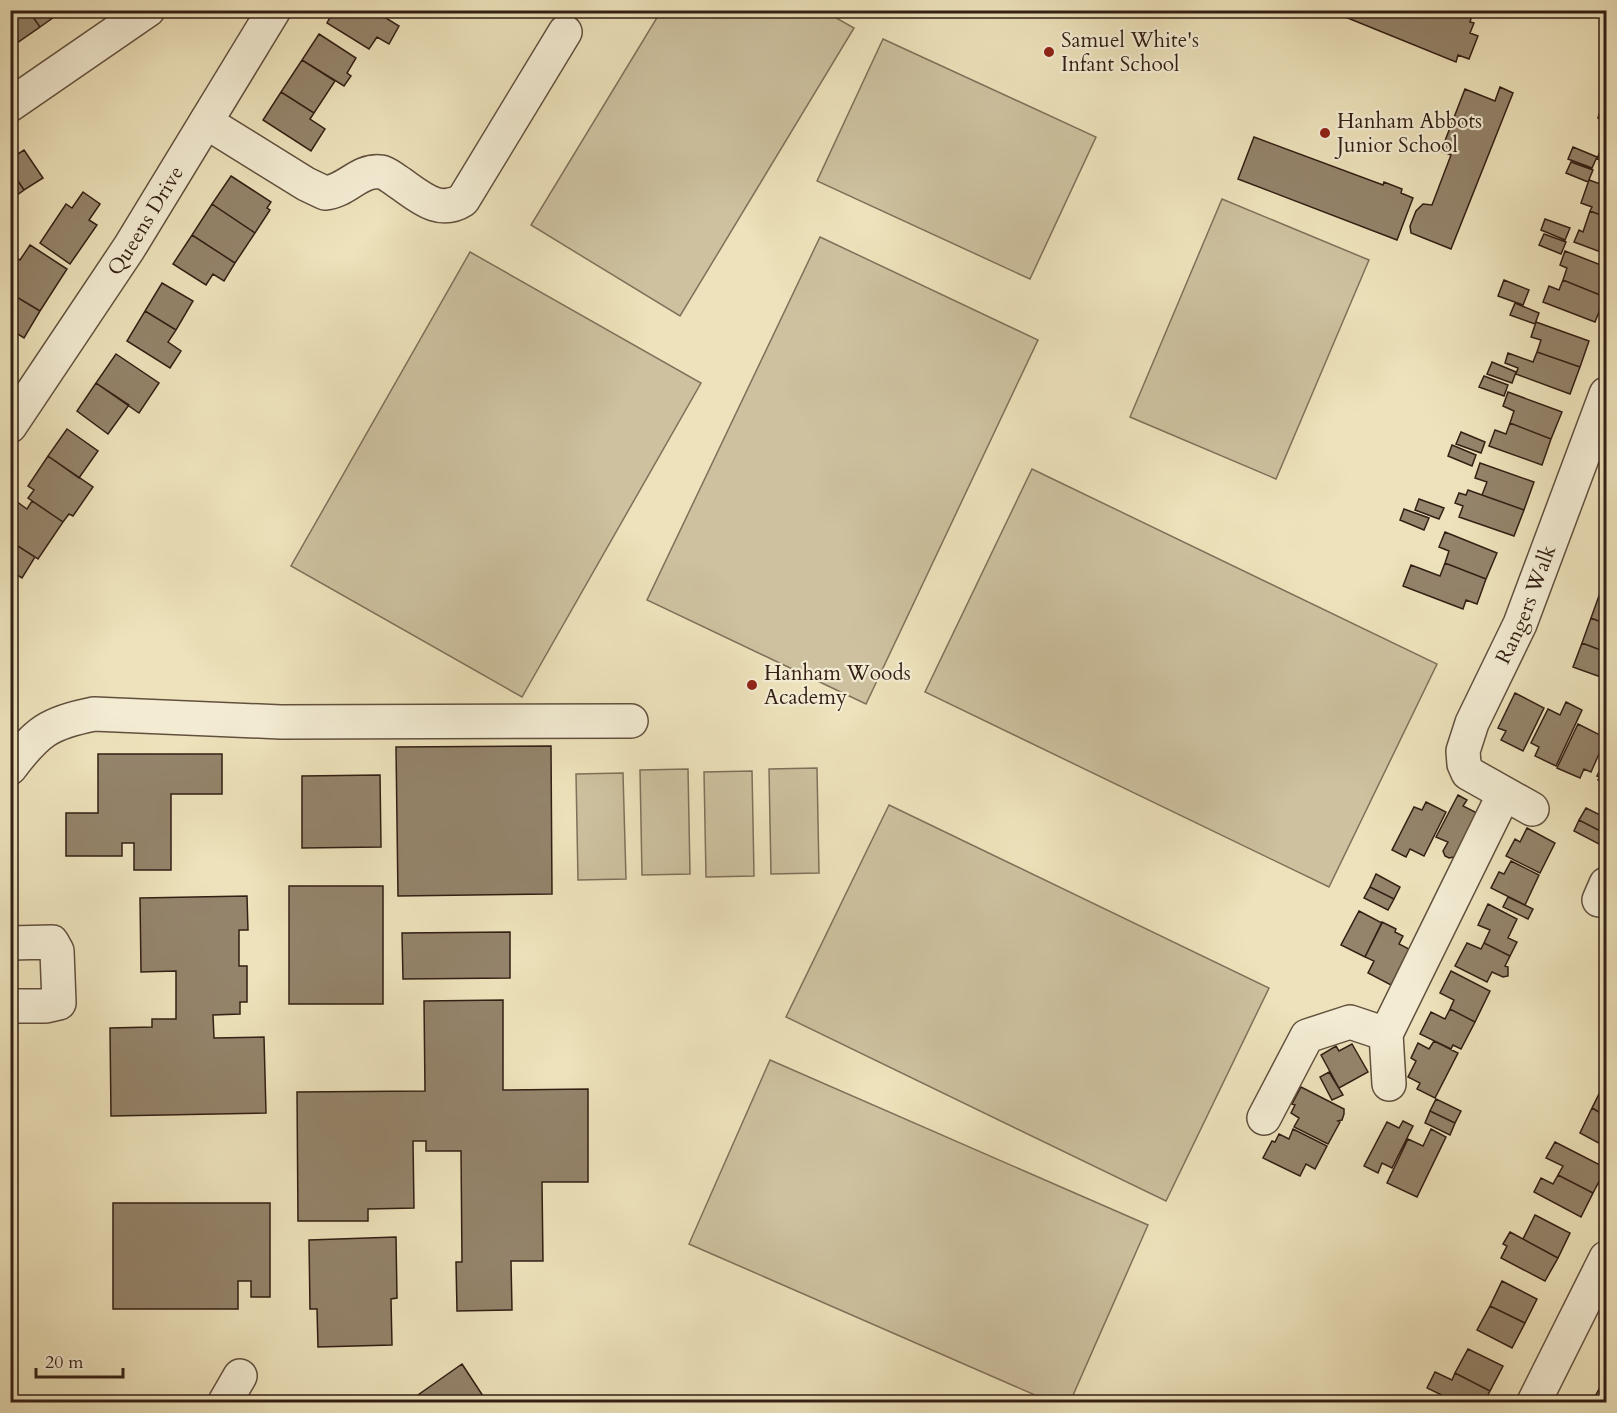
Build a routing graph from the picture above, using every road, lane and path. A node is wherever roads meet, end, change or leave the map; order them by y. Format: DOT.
graph roads {
  1 [pos="148,10"];
  2 [pos="274,10"];
  3 [pos="565,32"];
  4 [pos="10,105"];
  5 [pos="206,122"];
  6 [pos="1606,394"];
  7 [pos="10,426"];
  8 [pos="631,721"];
  9 [pos="10,768"];
  10 [pos="10,943"];
  11 [pos="10,1006"];
  12 [pos="1386,1034"];
  13 [pos="1389,1084"];
  14 [pos="1264,1118"];
  15 [pos="1606,1258"];
  16 [pos="1534,1402"];
  1 -- 4 [label="street"];
  2 -- 5 [label="street, Queens Drive"];
  3 -- 5 [label="street"];
  5 -- 7 [label="street, Queens Drive"];
  6 -- 12 [label="street, Rangers Walk"];
  8 -- 9 [label="street"];
  10 -- 11 [label="street"];
  12 -- 13 [label="street, Rangers Walk"];
  12 -- 14 [label="street"];
  15 -- 16 [label="street"];
}
